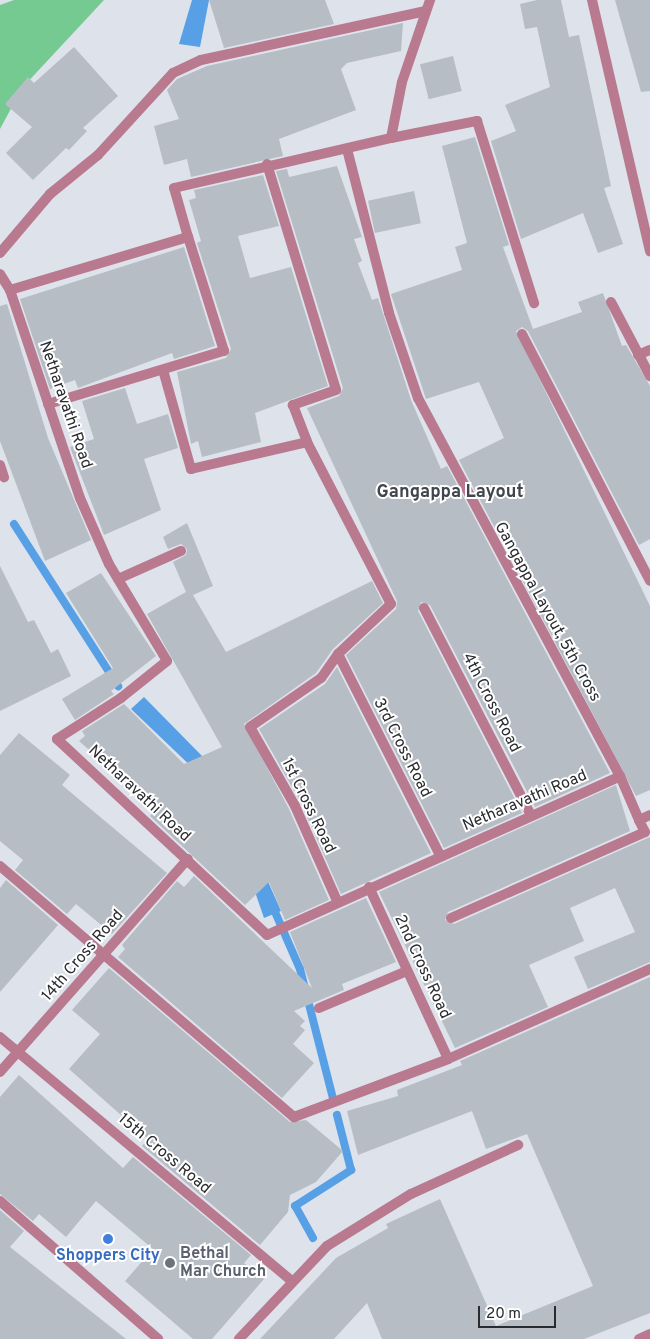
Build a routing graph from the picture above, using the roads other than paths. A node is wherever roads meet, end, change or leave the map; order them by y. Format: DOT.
graph roads {
  1 [pos="430,0"];
  2 [pos="592,0"];
  3 [pos="426,11"];
  4 [pos="391,138"];
  5 [pos="347,149"];
  6 [pos="267,164"];
  7 [pos="188,237"];
  8 [pos="650,251"];
  9 [pos="0,253"];
  10 [pos="0,274"];
  11 [pos="10,290"];
  12 [pos="611,302"];
  13 [pos="534,303"];
  14 [pos="522,334"];
  15 [pos="650,350"];
  16 [pos="638,355"];
  17 [pos="163,370"];
  18 [pos="650,376"];
  19 [pos="48,404"];
  20 [pos="307,442"];
  21 [pos="0,465"];
  22 [pos="4,478"];
  23 [pos="181,551"];
  24 [pos="118,579"];
  25 [pos="650,580"];
  26 [pos="424,608"];
  27 [pos="338,654"];
  28 [pos="620,776"];
  29 [pos="530,813"];
  30 [pos="650,815"];
  31 [pos="639,820"];
  32 [pos="440,855"];
  33 [pos="188,859"];
  34 [pos="0,866"];
  35 [pos="369,887"];
  36 [pos="336,901"];
  37 [pos="451,918"];
  38 [pos="103,954"];
  39 [pos="650,969"];
  40 [pos="407,971"];
  41 [pos="319,1008"];
  42 [pos="0,1037"];
  43 [pos="18,1052"];
  44 [pos="448,1059"];
  45 [pos="0,1072"];
  46 [pos="518,1145"];
  47 [pos="0,1201"];
  48 [pos="290,1280"];
  49 [pos="650,1334"];
  50 [pos="158,1339"];
  51 [pos="240,1339"];
  52 [pos="638,1339"];
  1 -- 3 [label="street"];
  2 -- 8 [label="street"];
  3 -- 4 [label="street"];
  3 -- 9 [label="street"];
  4 -- 5 [label="street"];
  4 -- 13 [label="street"];
  5 -- 6 [label="street"];
  5 -- 28 [label="street, Gangappa Layout, 5th Cross"];
  6 -- 7 [label="street"];
  6 -- 20 [label="street"];
  7 -- 11 [label="street"];
  7 -- 17 [label="street"];
  10 -- 11 [label="street, Netharavathi Road"];
  11 -- 19 [label="street, Netharavathi Road"];
  12 -- 16 [label="street"];
  14 -- 25 [label="street"];
  15 -- 16 [label="street"];
  16 -- 18 [label="street"];
  17 -- 19 [label="street"];
  17 -- 20 [label="street"];
  19 -- 24 [label="street, Netharavathi Road"];
  20 -- 27 [label="street"];
  21 -- 22 [label="street"];
  23 -- 24 [label="street"];
  24 -- 33 [label="street, Netharavathi Road"];
  26 -- 29 [label="street, 4th Cross Road"];
  27 -- 32 [label="street, 3rd Cross Road"];
  27 -- 36 [label="street, 1st Cross Road"];
  28 -- 29 [label="street, Netharavathi Road"];
  28 -- 31 [label="street"];
  29 -- 32 [label="street, Netharavathi Road"];
  30 -- 31 [label="street"];
  31 -- 37 [label="street"];
  32 -- 35 [label="street, Netharavathi Road"];
  33 -- 36 [label="street, Netharavathi Road"];
  33 -- 38 [label="street, 14th Cross Road"];
  34 -- 38 [label="street"];
  35 -- 36 [label="street, Netharavathi Road"];
  35 -- 40 [label="street, 2nd Cross Road"];
  38 -- 43 [label="street, 14th Cross Road"];
  38 -- 44 [label="street"];
  39 -- 44 [label="street"];
  40 -- 41 [label="street"];
  40 -- 44 [label="street, 2nd Cross Road"];
  42 -- 43 [label="street, 15th Cross Road"];
  43 -- 45 [label="street, 14th Cross Road"];
  43 -- 48 [label="street, 15th Cross Road"];
  46 -- 48 [label="street"];
  47 -- 50 [label="street"];
  48 -- 51 [label="street"];
  49 -- 52 [label="street"];
}
